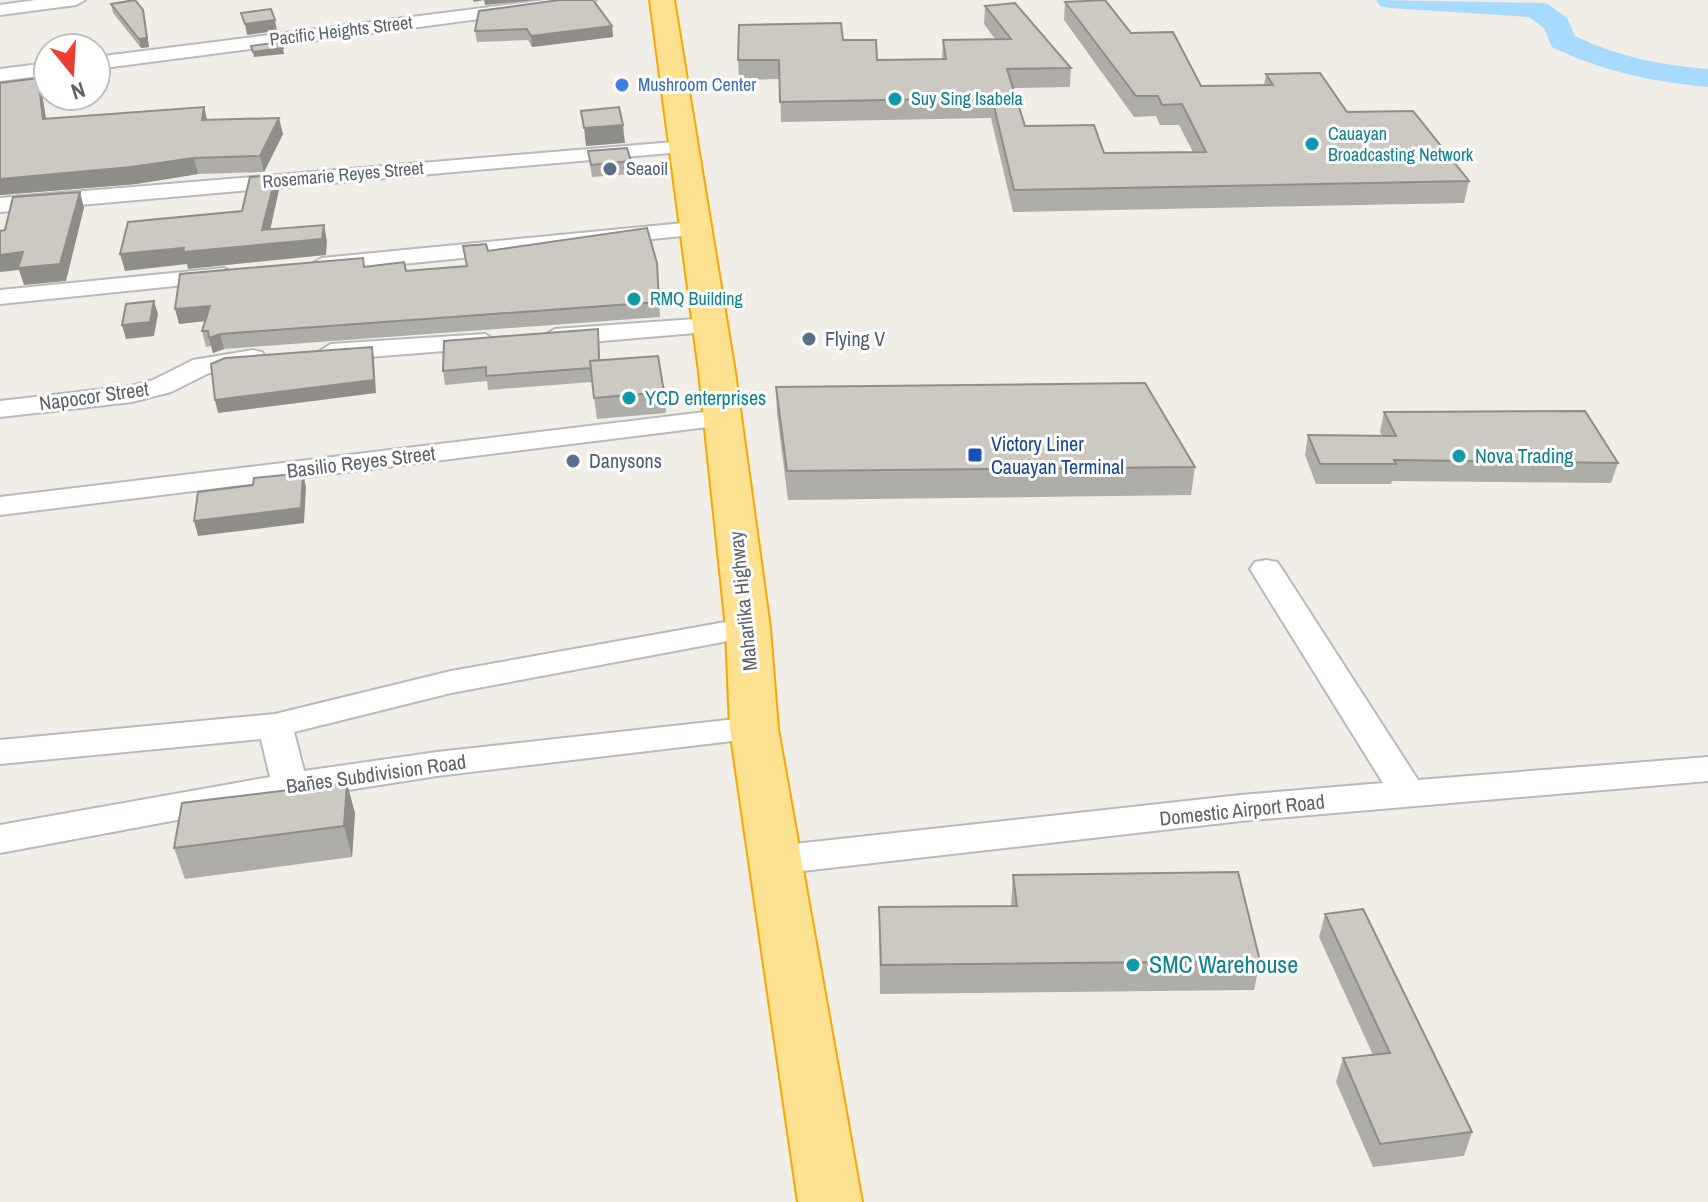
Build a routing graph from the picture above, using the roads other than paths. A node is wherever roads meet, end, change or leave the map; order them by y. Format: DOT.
graph roads {
  1 [pos="76,0"];
  2 [pos="587,0"];
  3 [pos="662,0"];
  4 [pos="0,10"];
  5 [pos="112,61"];
  6 [pos="32,71"];
  7 [pos="0,75"];
  8 [pos="686,147"];
  9 [pos="0,205"];
  10 [pos="694,229"];
  11 [pos="293,268"];
  12 [pos="247,272"];
  13 [pos="0,297"];
  14 [pos="709,326"];
  15 [pos="309,353"];
  16 [pos="279,355"];
  17 [pos="0,409"];
  18 [pos="722,418"];
  19 [pos="0,506"];
  20 [pos="1266,569"];
  21 [pos="748,628"];
  22 [pos="275,726"];
  23 [pos="754,729"];
  24 [pos="0,752"];
  25 [pos="1708,769"];
  26 [pos="290,786"];
  27 [pos="1408,794"];
  28 [pos="0,839"];
  29 [pos="776,860"];
  30 [pos="830,1202"];
  1 -- 4 [label="street"];
  2 -- 5 [label="street, Pacific Heights Street"];
  3 -- 8 [label="highway, Maharlika Highway"];
  6 -- 7 [label="street"];
  8 -- 9 [label="street, Rosemarie Reyes Street"];
  8 -- 10 [label="highway, Maharlika Highway"];
  10 -- 11 [label="street"];
  10 -- 14 [label="highway, Maharlika Highway"];
  12 -- 13 [label="street"];
  14 -- 15 [label="street"];
  14 -- 18 [label="highway, Maharlika Highway"];
  16 -- 17 [label="street, Napocor Street"];
  18 -- 19 [label="street, Basilio Reyes Street"];
  18 -- 21 [label="highway, Maharlika Highway"];
  20 -- 27 [label="street"];
  21 -- 22 [label="street"];
  21 -- 23 [label="highway, Maharlika Highway"];
  22 -- 24 [label="street"];
  22 -- 26 [label="street"];
  23 -- 26 [label="street, Bañes Subdivision Road"];
  23 -- 29 [label="highway, Maharlika Highway"];
  25 -- 27 [label="street, Domestic Airport Road"];
  26 -- 28 [label="street, Bañes Subdivision Road"];
  27 -- 29 [label="street, Domestic Airport Road"];
  29 -- 30 [label="highway, Maharlika Highway"];
}
